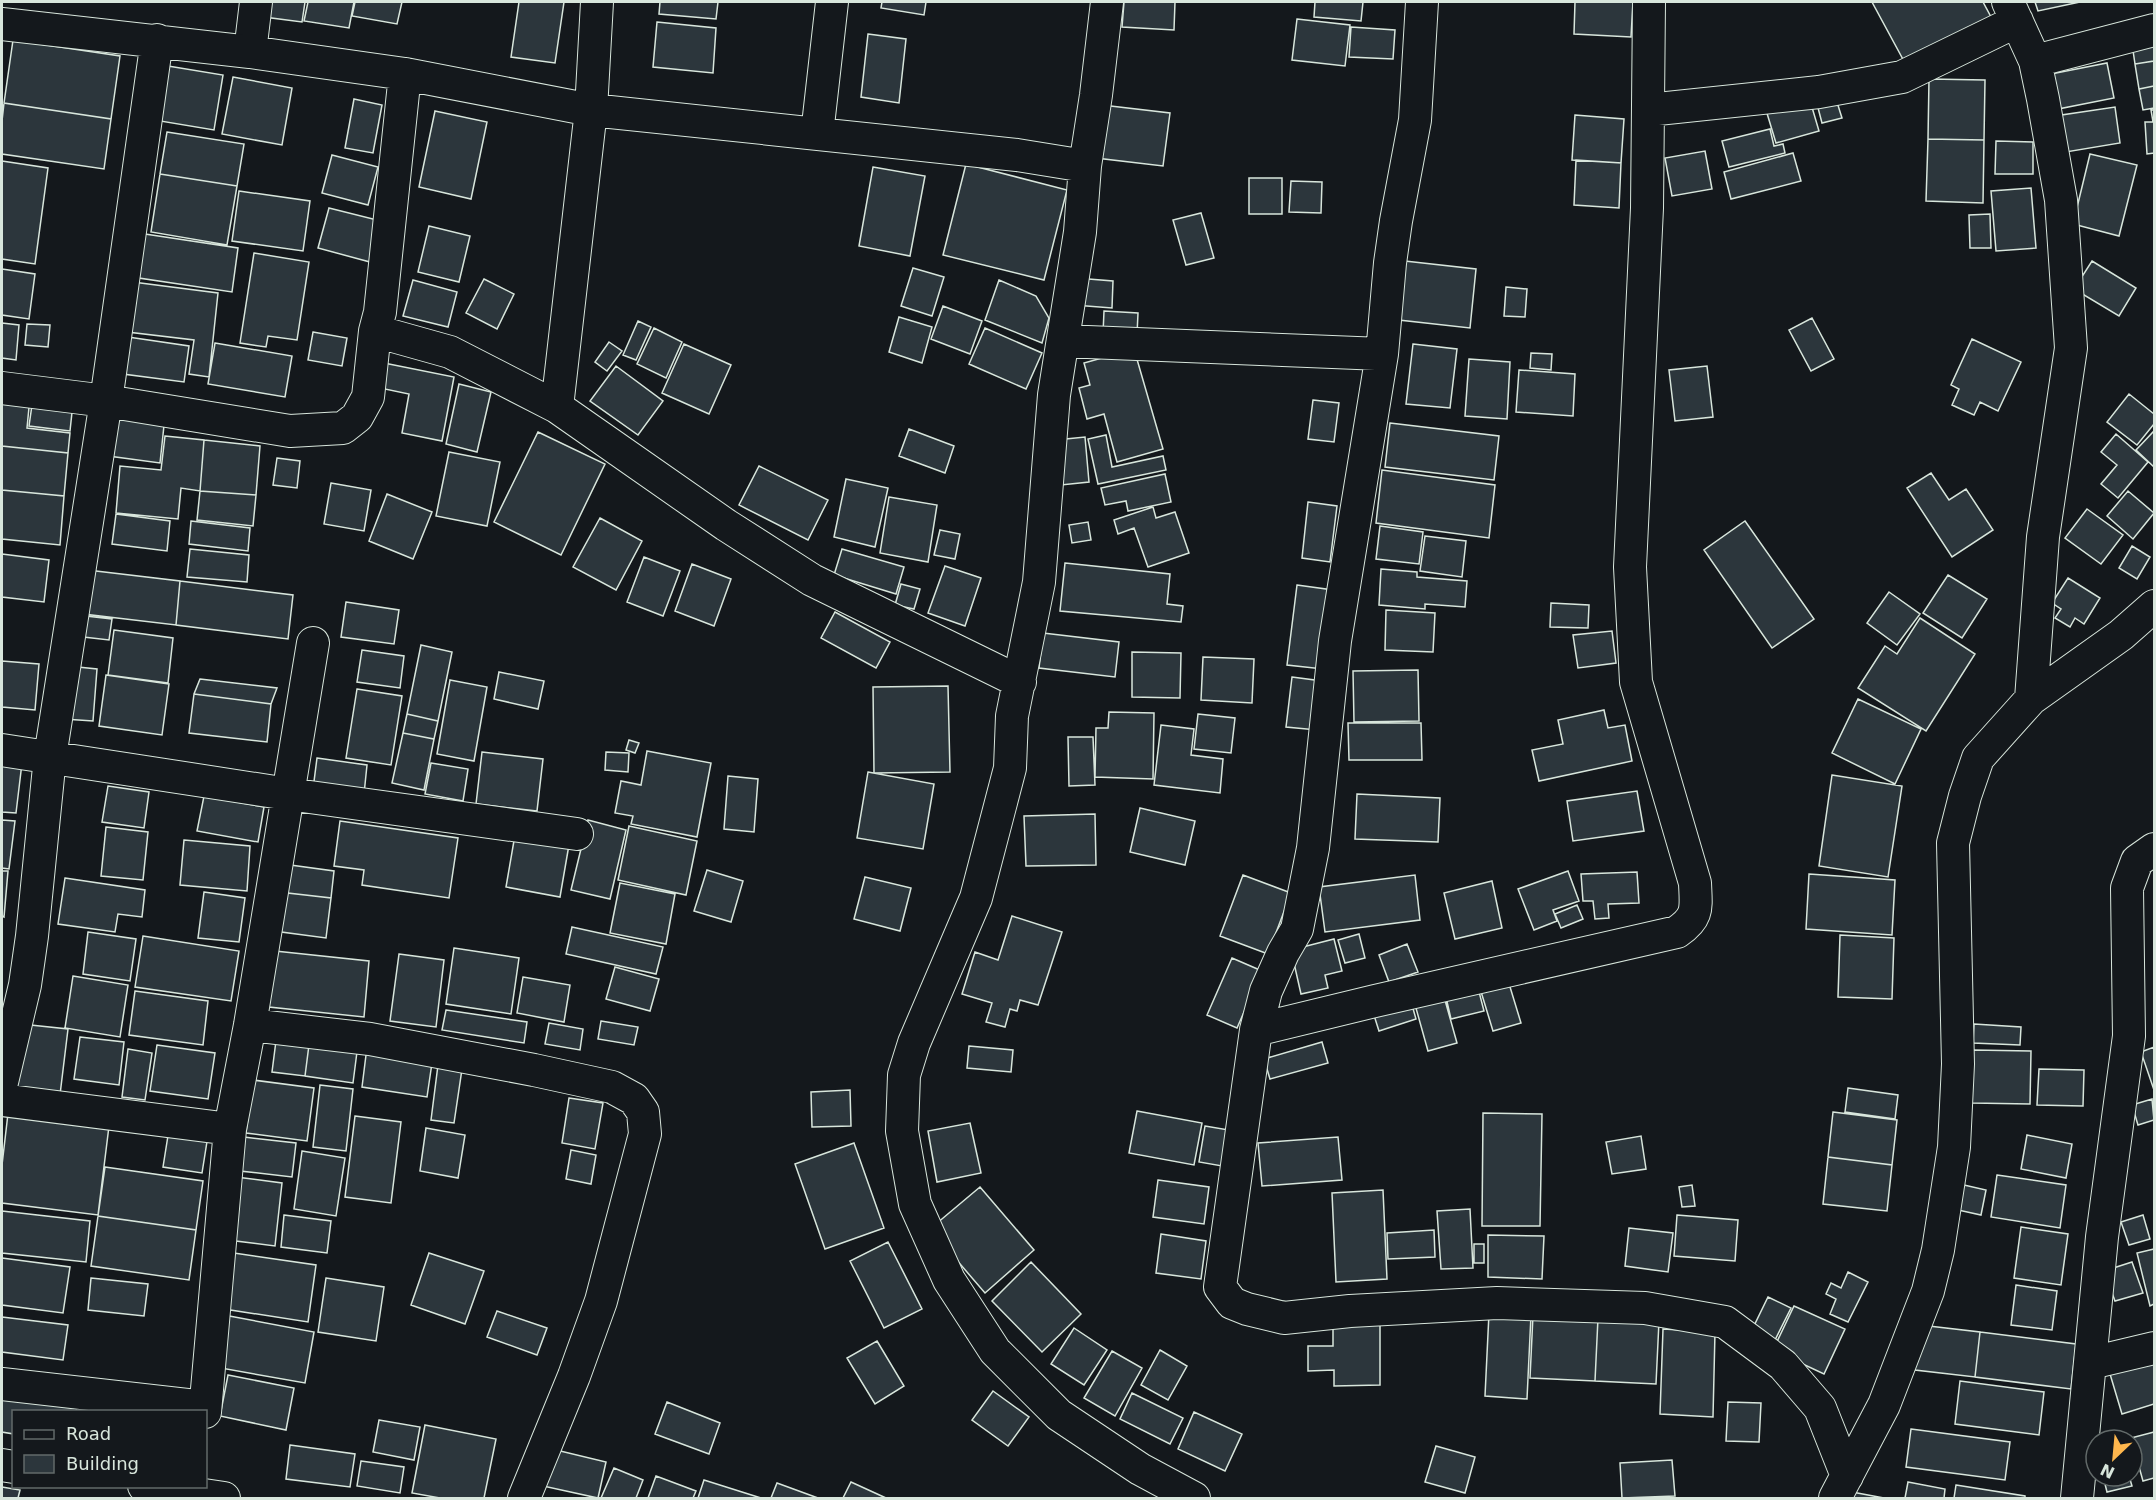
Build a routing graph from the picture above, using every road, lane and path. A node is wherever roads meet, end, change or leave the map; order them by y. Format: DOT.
graph roads {
  1 [pos="256,2"];
  2 [pos="597,2"];
  3 [pos="832,2"];
  4 [pos="1107,2"];
  5 [pos="1422,2"];
  6 [pos="1649,2"];
  7 [pos="2012,11"];
  8 [pos="6,17"];
  9 [pos="2154,30"];
  10 [pos="157,40"];
  11 [pos="249,52"];
  12 [pos="2035,61"];
  13 [pos="405,74"];
  14 [pos="591,110"];
  15 [pos="1648,110"];
  16 [pos="817,134"];
  17 [pos="1086,166"];
  18 [pos="375,331"];
  19 [pos="1063,341"];
  20 [pos="1382,354"];
  21 [pos="2,388"];
  22 [pos="106,401"];
  23 [pos="557,407"];
  24 [pos="2154,606"];
  25 [pos="313,643"];
  26 [pos="1020,682"];
  27 [pos="2031,699"];
  28 [pos="2,750"];
  29 [pos="50,758"];
  30 [pos="288,794"];
  31 [pos="577,834"];
  32 [pos="2154,849"];
  33 [pos="250,1025"];
  34 [pos="1256,1030"];
  35 [pos="2142,1033"];
  36 [pos="2,1082"];
  37 [pos="2,1100"];
  38 [pos="230,1129"];
  39 [pos="2154,1348"];
  40 [pos="2091,1362"];
  41 [pos="2,1384"];
  42 [pos="205,1409"];
  43 [pos="1841,1487"];
  44 [pos="163,1488"];
  45 [pos="209,1493"];
  46 [pos="524,1498"];
  47 [pos="1194,1498"];
  48 [pos="2077,1498"];
  1 -- 11 [label="street"];
  2 -- 14 [label="street"];
  3 -- 16 [label="street"];
  4 -- 17 [label="street"];
  5 -- 20 [label="street"];
  6 -- 15 [label="street"];
  7 -- 12 [label="street"];
  7 -- 15 [label="street"];
  8 -- 10 [label="street"];
  9 -- 12 [label="street"];
  10 -- 11 [label="street"];
  10 -- 22 [label="street"];
  11 -- 13 [label="street"];
  12 -- 27 [label="street"];
  13 -- 14 [label="street"];
  13 -- 18 [label="street"];
  14 -- 16 [label="street"];
  14 -- 23 [label="street"];
  15 -- 34 [label="street"];
  16 -- 17 [label="street"];
  17 -- 19 [label="street"];
  18 -- 22 [label="street"];
  18 -- 23 [label="street"];
  19 -- 20 [label="street"];
  19 -- 26 [label="street"];
  20 -- 34 [label="street"];
  21 -- 22 [label="street"];
  22 -- 29 [label="street"];
  23 -- 26 [label="street"];
  24 -- 27 [label="street"];
  25 -- 30 [label="street"];
  26 -- 47 [label="street"];
  27 -- 43 [label="street"];
  28 -- 29 [label="street"];
  29 -- 30 [label="street"];
  29 -- 36 [label="street"];
  30 -- 31 [label="street"];
  30 -- 33 [label="street"];
  32 -- 35 [label="street"];
  33 -- 38 [label="street"];
  33 -- 46 [label="street"];
  34 -- 43 [label="street"];
  35 -- 40 [label="street"];
  37 -- 38 [label="street"];
  38 -- 42 [label="street"];
  39 -- 40 [label="street"];
  40 -- 48 [label="street"];
  41 -- 42 [label="street"];
  44 -- 45 [label="street"];
}
